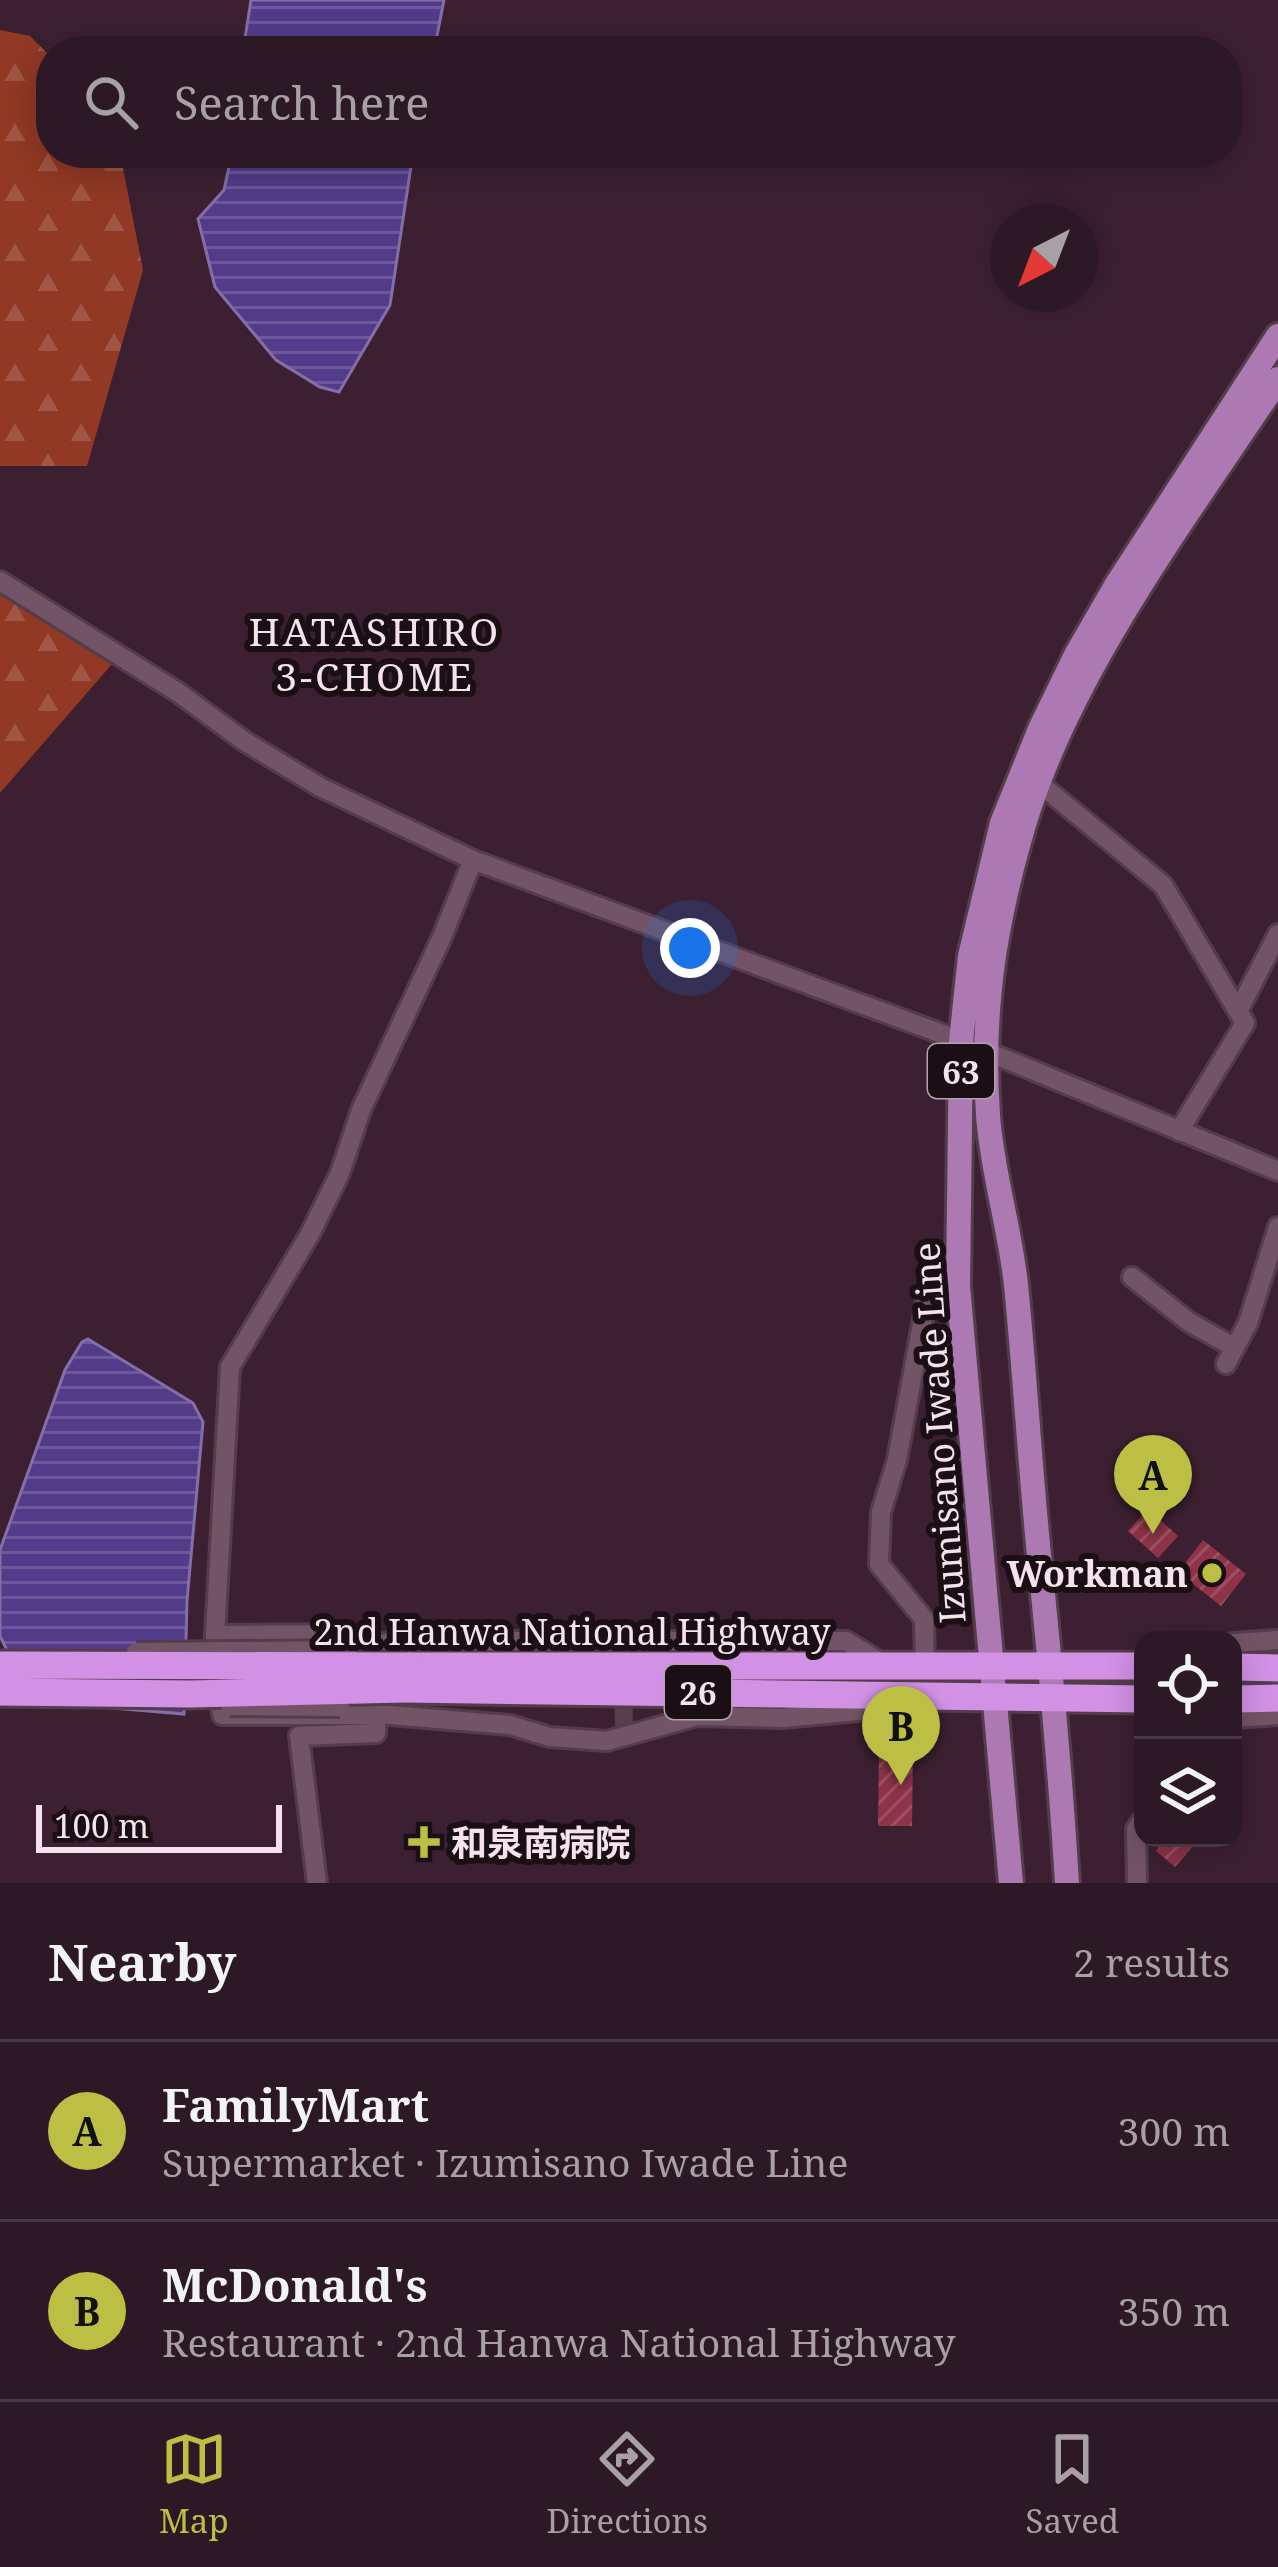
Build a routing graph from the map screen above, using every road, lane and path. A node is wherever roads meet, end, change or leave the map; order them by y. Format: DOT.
graph roads {
  1 [pos="1278,336"];
  2 [pos="1278,379"];
  3 [pos="0,581"];
  4 [pos="1040,784"];
  5 [pos="473,860"];
  6 [pos="1278,934"];
  7 [pos="1238,1011"];
  8 [pos="962,1041"];
  9 [pos="986,1052"];
  10 [pos="1179,1131"];
  11 [pos="1278,1171"];
  12 [pos="1278,1227"];
  13 [pos="1132,1277"];
  14 [pos="958,1286"];
  15 [pos="215,1635"];
  16 [pos="1275,1635"];
  17 [pos="1242,1641"];
  18 [pos="376,1647"];
  19 [pos="991,1664"];
  20 [pos="0,1666"];
  21 [pos="49,1666"];
  22 [pos="1052,1666"];
  23 [pos="1134,1666"];
  24 [pos="889,1667"];
  25 [pos="925,1667"];
  26 [pos="1242,1667"];
  27 [pos="1278,1667"];
  28 [pos="406,1678"];
  29 [pos="0,1692"];
  30 [pos="71,1693"];
  31 [pos="916,1695"];
  32 [pos="992,1696"];
  33 [pos="1055,1696"];
  34 [pos="1278,1697"];
  35 [pos="1134,1699"];
  36 [pos="1242,1699"];
  37 [pos="375,1715"];
  38 [pos="1278,1715"];
  39 [pos="1242,1717"];
  40 [pos="1136,1847"];
  41 [pos="317,1883"];
  42 [pos="1011,1883"];
  43 [pos="1066,1883"];
  44 [pos="1137,1883"];
  1 -- 8 [label="main road, Izumisano Iwade Line / 63"];
  2 -- 4 [label="main road, 63"];
  3 -- 5 [label="street"];
  4 -- 7 [label="street"];
  4 -- 9 [label="main road, 63"];
  5 -- 8 [label="street"];
  5 -- 15 [label="street"];
  6 -- 7 [label="street"];
  7 -- 10 [label="street"];
  8 -- 9 [label="street"];
  8 -- 14 [label="main road, Izumisano Iwade Line / 63"];
  9 -- 10 [label="street"];
  9 -- 22 [label="main road, 63"];
  10 -- 11 [label="street"];
  12 -- 13 [label="street"];
  14 -- 19 [label="main road, Izumisano Iwade Line / 63"];
  14 -- 25 [label="street"];
  15 -- 18 [label="street"];
  15 -- 37 [label="street"];
  16 -- 17 [label="street"];
  18 -- 21 [label="street, bridge"];
  18 -- 24 [label="street"];
  18 -- 37 [label="street"];
  19 -- 22 [label="highway, 2nd Hanwa National Highway / 26"];
  19 -- 25 [label="highway, 2nd Hanwa National Highway / 26"];
  19 -- 32 [label="main road, Izumisano Iwade Line / 63"];
  20 -- 21 [label="highway, 2nd Hanwa National Highway / 26, bridge"];
  21 -- 28 [label="highway, 2nd Hanwa National Highway / 26, bridge"];
  22 -- 23 [label="highway, 2nd Hanwa National Highway / 26"];
  22 -- 33 [label="main road, 63"];
  24 -- 25 [label="highway, 2nd Hanwa National Highway / 26"];
  24 -- 28 [label="highway, 2nd Hanwa National Highway / 26"];
  26 -- 27 [label="highway"];
  28 -- 30 [label="highway, 2nd Hanwa National Highway / 26, bridge"];
  28 -- 31 [label="highway, 2nd Hanwa National Highway / 26"];
  29 -- 30 [label="highway, 2nd Hanwa National Highway / 26, bridge"];
  30 -- 37 [label="street, bridge"];
  31 -- 32 [label="highway, 2nd Hanwa National Highway / 26"];
  31 -- 37 [label="street"];
  32 -- 33 [label="highway, 2nd Hanwa National Highway / 26"];
  32 -- 42 [label="main road, Izumisano Iwade Line / 63"];
  33 -- 35 [label="highway, 2nd Hanwa National Highway / 26"];
  33 -- 43 [label="main road, 63"];
  34 -- 36 [label="highway"];
  37 -- 41 [label="street"];
  38 -- 39 [label="street"];
  40 -- 44 [label="street"];
}
